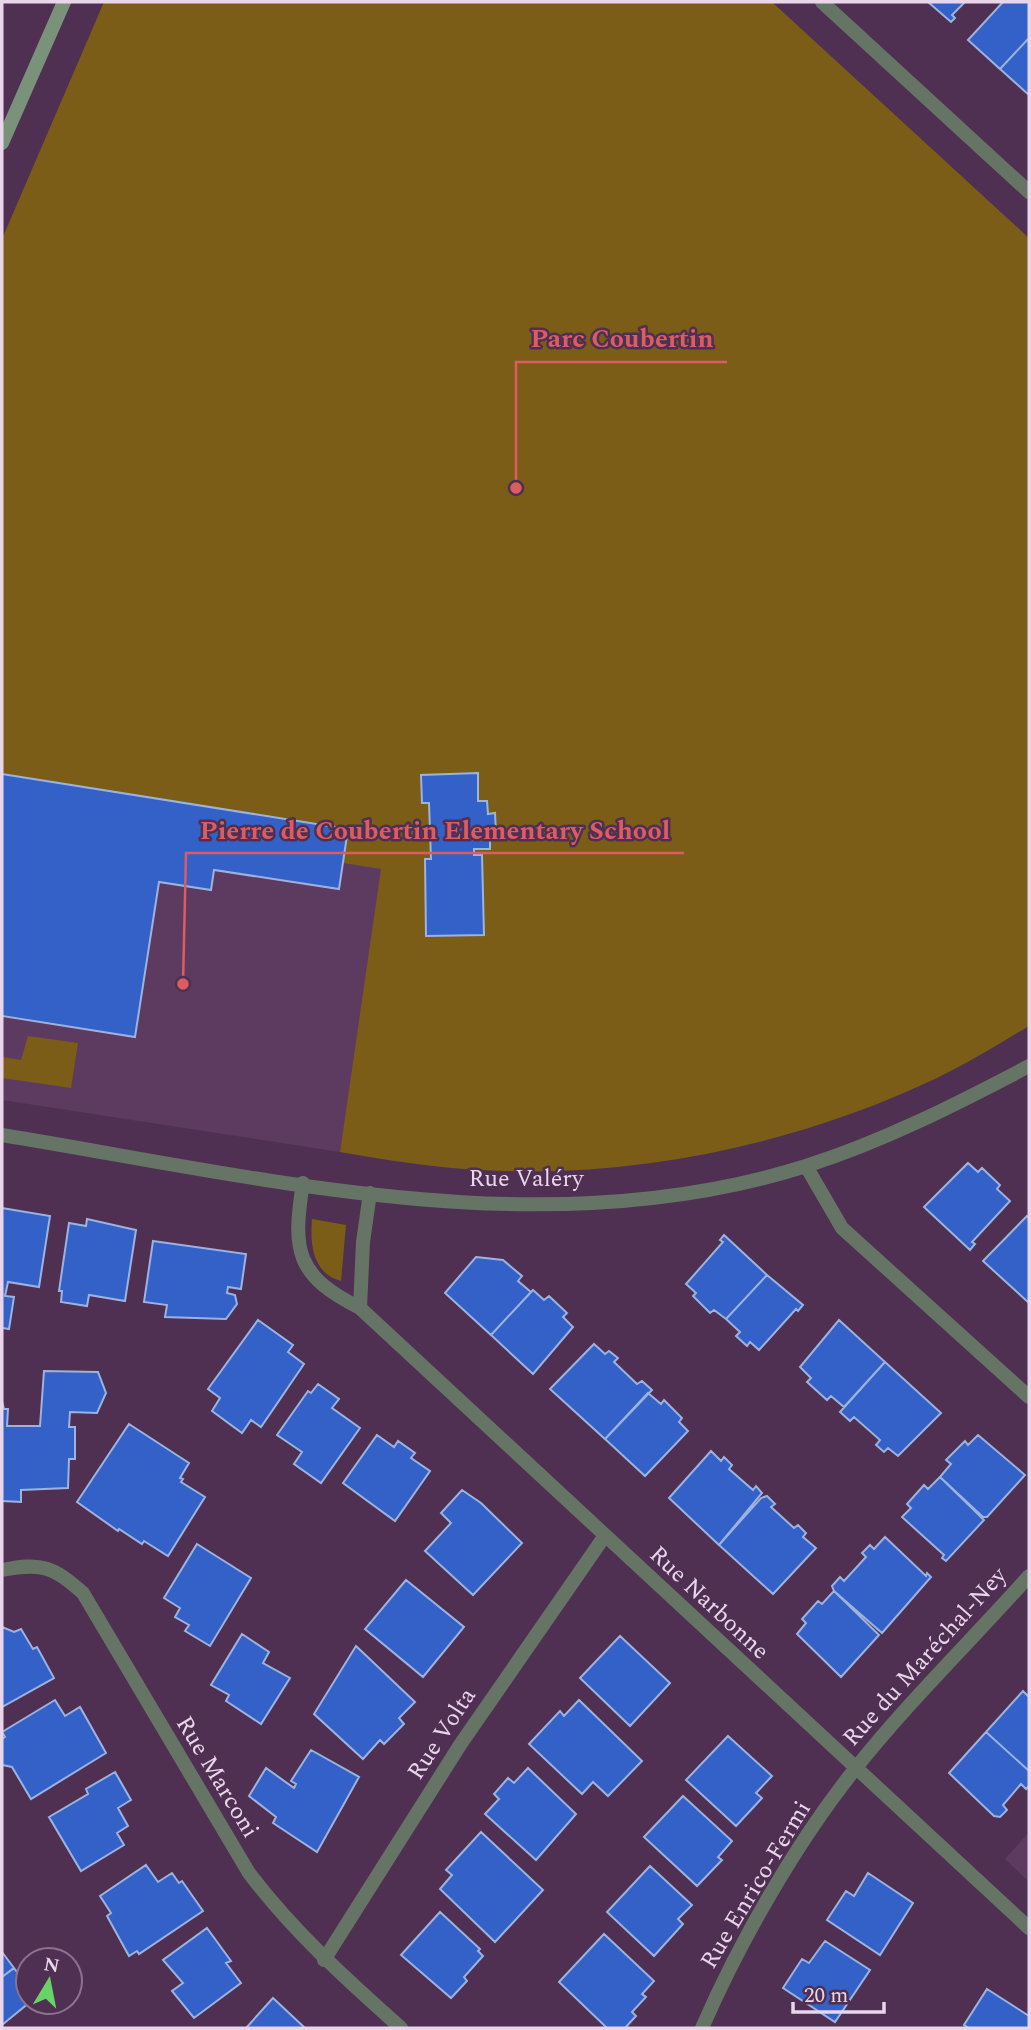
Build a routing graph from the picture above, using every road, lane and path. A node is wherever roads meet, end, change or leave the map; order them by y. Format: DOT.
graph roads {
  1 [pos="64,2"];
  2 [pos="822,2"];
  3 [pos="2,143"];
  4 [pos="1029,192"];
  5 [pos="1029,1066"];
  6 [pos="2,1135"];
  7 [pos="806,1166"];
  8 [pos="303,1183"];
  9 [pos="370,1193"];
  10 [pos="360,1308"];
  11 [pos="1029,1397"];
  12 [pos="604,1537"];
  13 [pos="2,1570"];
  14 [pos="1029,1576"];
  15 [pos="855,1769"];
  16 [pos="1029,1928"];
  17 [pos="324,1960"];
  18 [pos="401,2028"];
  19 [pos="702,2028"];
  1 -- 3 [label="street"];
  2 -- 4 [label="street"];
  5 -- 7 [label="street, Rue Valéry"];
  6 -- 8 [label="street, Rue Valéry"];
  7 -- 9 [label="street, Rue Valéry"];
  7 -- 11 [label="street"];
  8 -- 9 [label="street, Rue Valéry"];
  8 -- 10 [label="street, Rue Narbonne"];
  9 -- 10 [label="street"];
  10 -- 12 [label="street, Rue Narbonne"];
  12 -- 15 [label="street, Rue Narbonne"];
  12 -- 17 [label="street, Rue Volta"];
  13 -- 17 [label="street, Rue Marconi"];
  14 -- 15 [label="street, Rue du Maréchal-Ney"];
  15 -- 16 [label="street, Rue Narbonne"];
  15 -- 19 [label="street, Rue Enrico-Fermi"];
  17 -- 18 [label="street, Rue Marconi"];
}
